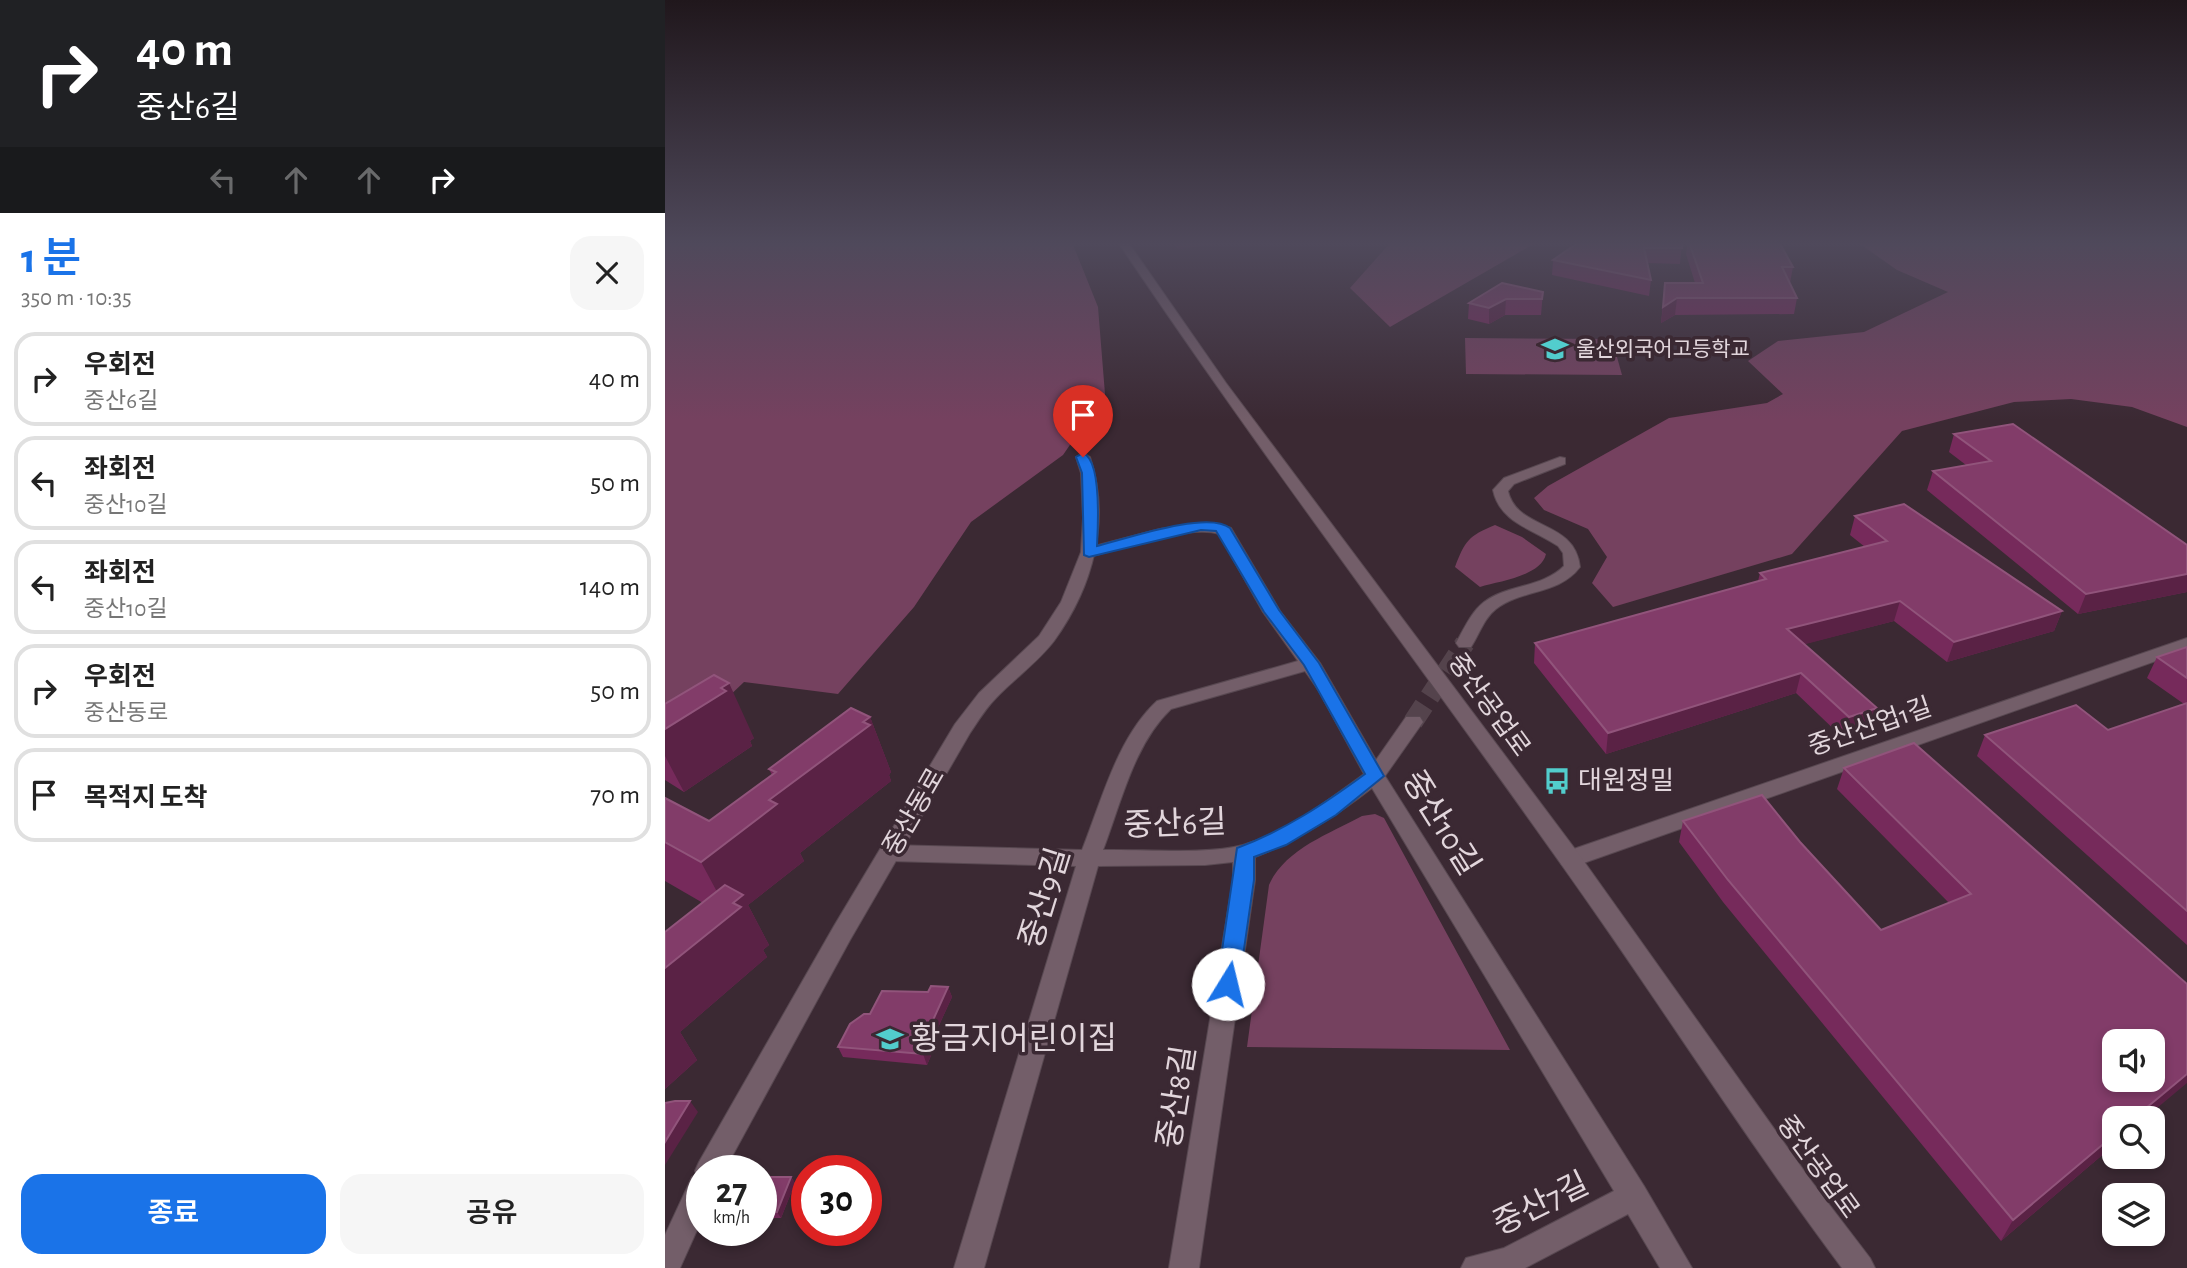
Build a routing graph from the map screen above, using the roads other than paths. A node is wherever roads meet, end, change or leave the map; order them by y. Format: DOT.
graph roads {
  1 [pos="1163,301"];
  2 [pos="1083,457"];
  3 [pos="1560,461"];
  4 [pos="1089,552"];
  5 [pos="1465,643"];
  6 [pos="2187,644"];
  7 [pos="1311,663"];
  8 [pos="1413,722"];
  9 [pos="1375,776"];
  10 [pos="890,853"];
  11 [pos="1244,853"];
  12 [pos="1089,858"];
  13 [pos="1570,859"];
  14 [pos="718,1155"];
  15 [pos="1634,1196"];
  16 [pos="686,1222"];
  17 [pos="665,1267"];
  18 [pos="969,1268"];
  19 [pos="1184,1268"];
  20 [pos="1476,1268"];
  21 [pos="1678,1268"];
  22 [pos="1860,1268"];
  1 -- 13 [label="street, 중산공업로"];
  2 -- 4 [label="street, 중산동로"];
  3 -- 5 [label="street"];
  4 -- 7 [label="street, 중산10길"];
  4 -- 10 [label="street, 중산동로"];
  6 -- 13 [label="street, 중산산업1길"];
  7 -- 9 [label="street, 중산10길"];
  7 -- 12 [label="street, 중산9길"];
  8 -- 9 [label="street, 중산6길"];
  9 -- 11 [label="street, 중산6길"];
  9 -- 15 [label="street, 중산10길"];
  10 -- 12 [label="street, 중산6길"];
  10 -- 14 [label="street, 중산동로"];
  11 -- 12 [label="street, 중산6길"];
  11 -- 19 [label="street, 중산8길"];
  12 -- 18 [label="street, 중산9길"];
  13 -- 22 [label="street, 중산공업로"];
  15 -- 20 [label="street, 중산7길"];
  15 -- 21 [label="street, 중산10길"];
  16 -- 17 [label="street"];
}
